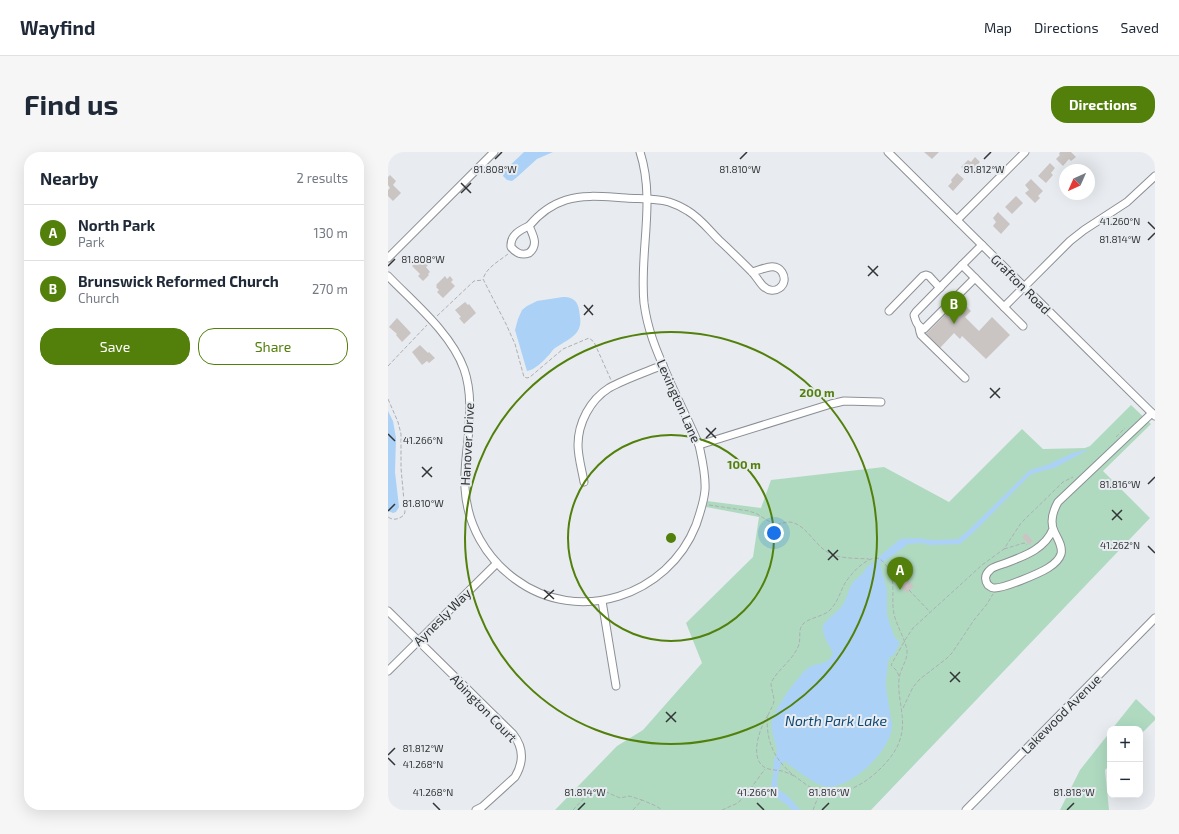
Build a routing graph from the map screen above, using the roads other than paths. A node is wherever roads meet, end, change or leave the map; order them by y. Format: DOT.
graph roads {
  1 [pos="494,152"];
  2 [pos="640,152"];
  3 [pos="888,152"];
  4 [pos="1025,152"];
  5 [pos="1155,176"];
  6 [pos="646,199"];
  7 [pos="957,220"];
  8 [pos="529,226"];
  9 [pos="982,245"];
  10 [pos="388,258"];
  11 [pos="962,265"];
  12 [pos="752,272"];
  13 [pos="388,276"];
  14 [pos="975,278"];
  15 [pos="1024,287"];
  16 [pos="940,288"];
  17 [pos="1004,307"];
  18 [pos="889,311"];
  19 [pos="1023,326"];
  20 [pos="920,327"];
  21 [pos="663,364"];
  22 [pos="965,378"];
  23 [pos="881,402"];
  24 [pos="1154,414"];
  25 [pos="699,445"];
  26 [pos="584,482"];
  27 [pos="1053,529"];
  28 [pos="496,564"];
  29 [pos="602,601"];
  30 [pos="388,611"];
  31 [pos="1155,618"];
  32 [pos="419,641"];
  33 [pos="388,671"];
  34 [pos="616,686"];
  35 [pos="476,810"];
  36 [pos="966,810"];
  1 -- 10 [label="street"];
  2 -- 6 [label="street, Lexington Lane"];
  3 -- 7 [label="street, Grafton Road"];
  4 -- 7 [label="street"];
  5 -- 15 [label="street"];
  6 -- 8 [label="street"];
  6 -- 12 [label="street"];
  6 -- 21 [label="street, Lexington Lane"];
  7 -- 9 [label="street, Grafton Road"];
  8 -- 8 [label="street"];
  9 -- 11 [label="street"];
  9 -- 15 [label="street, Grafton Road"];
  11 -- 14 [label="street"];
  11 -- 16 [label="street"];
  13 -- 28 [label="street, Hanover Drive"];
  14 -- 17 [label="street"];
  14 -- 20 [label="street"];
  15 -- 17 [label="street"];
  15 -- 24 [label="street, Grafton Road"];
  16 -- 18 [label="street"];
  16 -- 20 [label="street"];
  17 -- 19 [label="street"];
  20 -- 22 [label="street"];
  21 -- 25 [label="street, Lexington Lane"];
  21 -- 26 [label="street"];
  23 -- 25 [label="street"];
  24 -- 27 [label="street"];
  25 -- 29 [label="street, Lexington Lane"];
  27 -- 27 [label="street"];
  28 -- 29 [label="street, Hanover Drive"];
  28 -- 32 [label="street, Aynesly Way"];
  29 -- 34 [label="street"];
  30 -- 32 [label="street, Abington Court"];
  31 -- 36 [label="street, Lakewood Avenue"];
  32 -- 33 [label="street, Aynesly Way"];
  32 -- 35 [label="street, Abington Court"];
}
